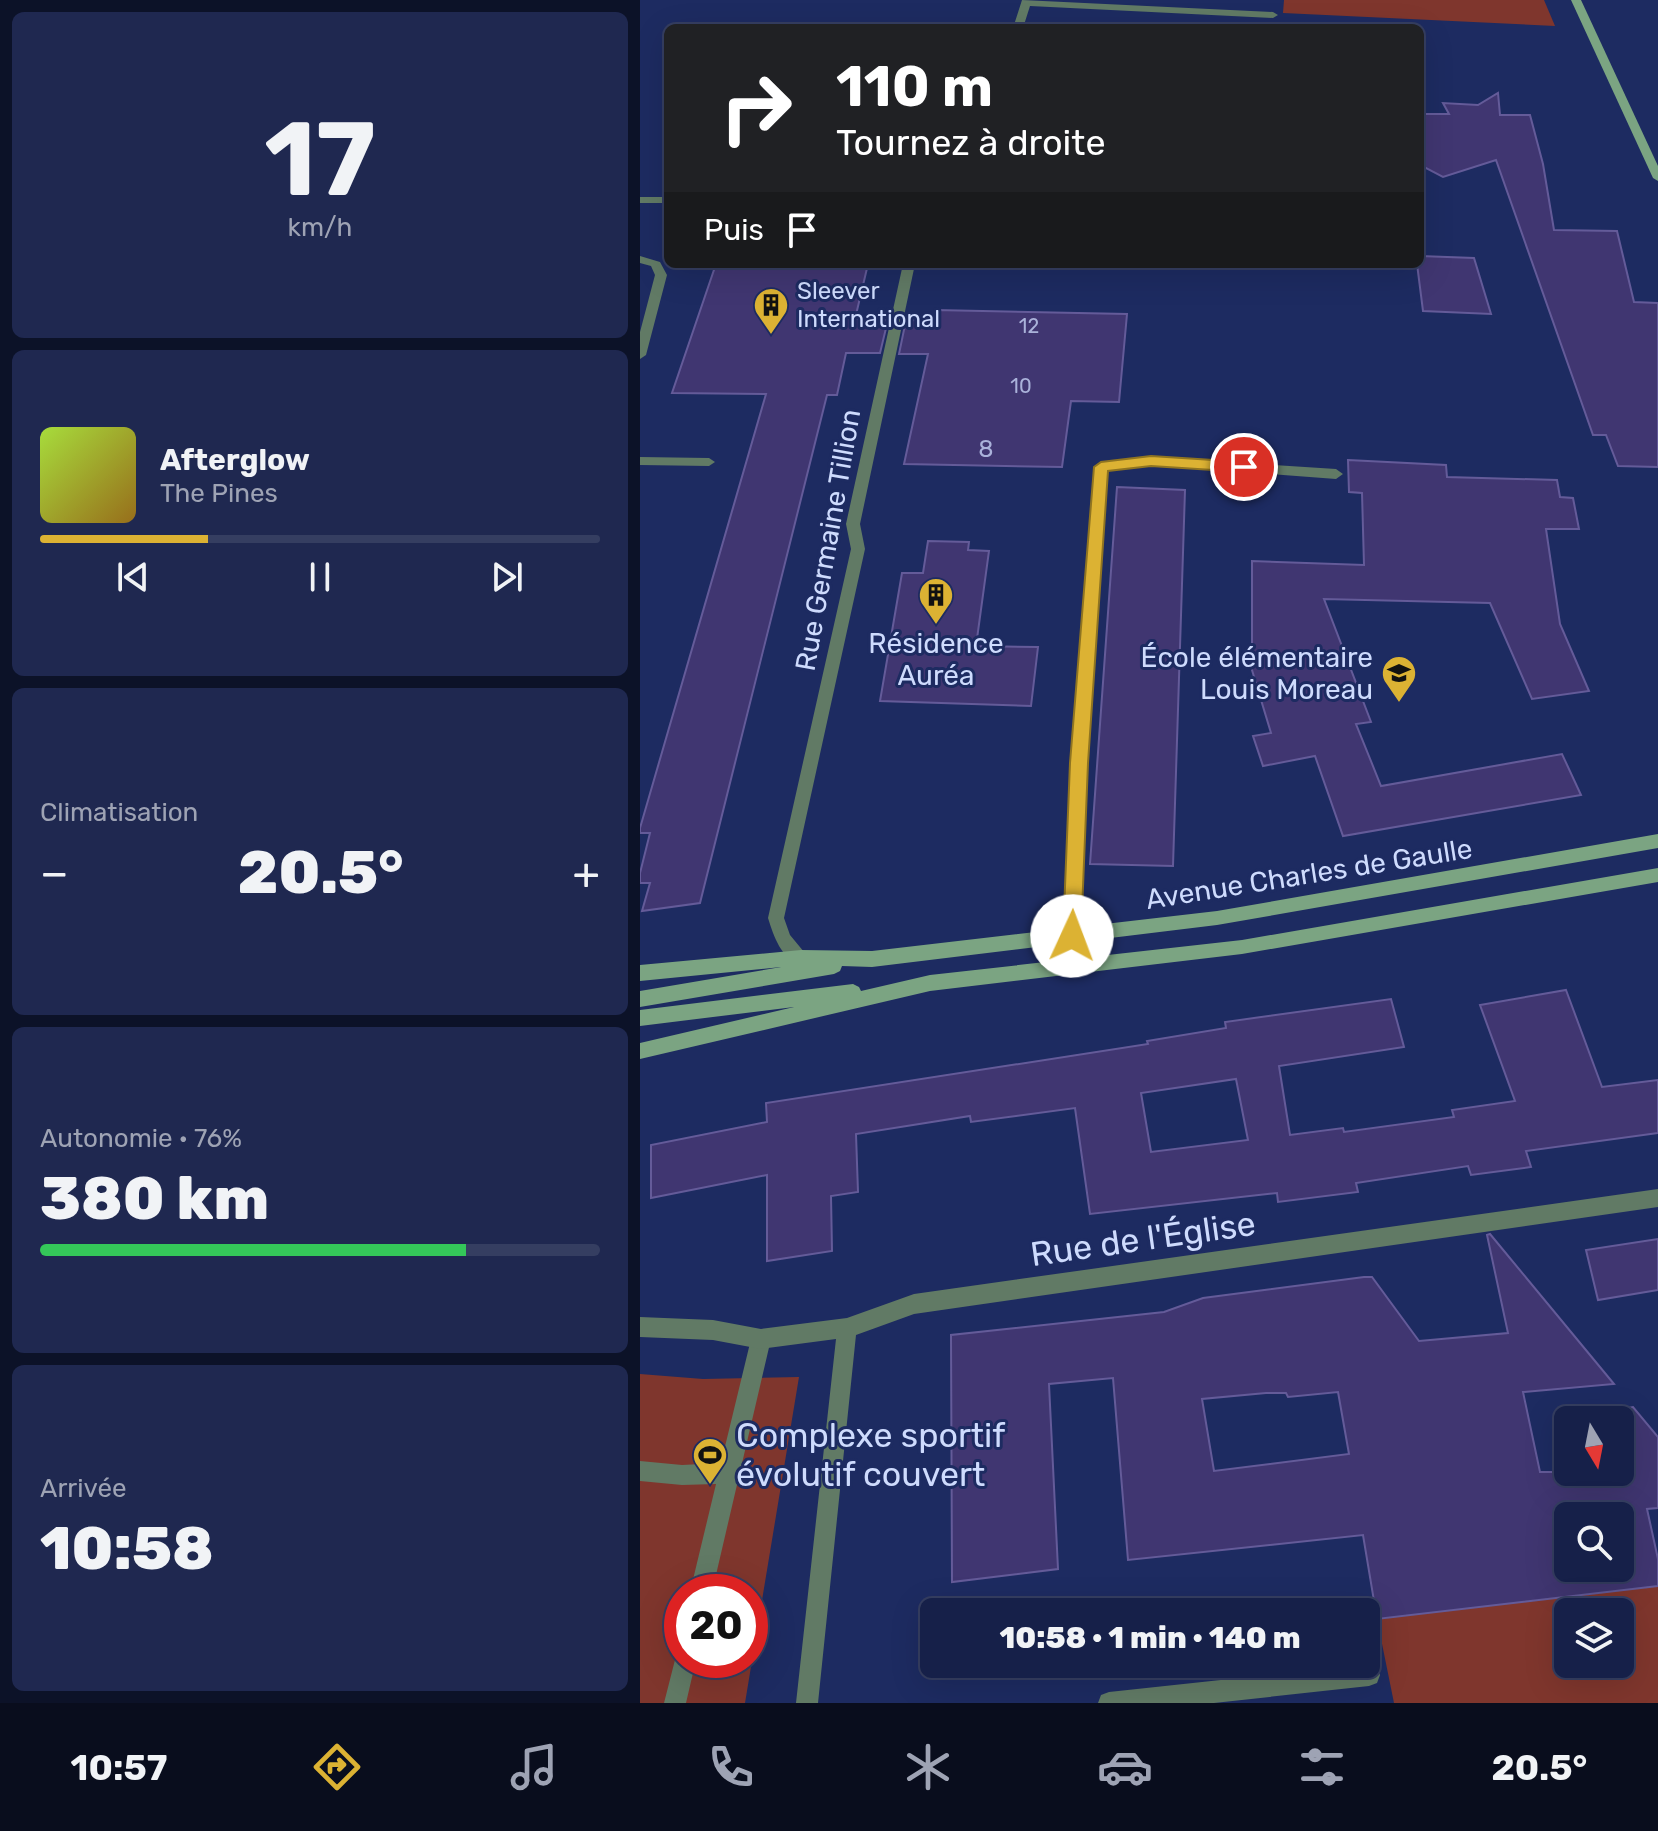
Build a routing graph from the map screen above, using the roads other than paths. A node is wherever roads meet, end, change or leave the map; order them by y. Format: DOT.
graph roads {
  1 [pos="1576,0"];
  2 [pos="1026,1"];
  3 [pos="1273,15"];
  4 [pos="1019,24"];
  5 [pos="1658,178"];
  6 [pos="640,200"];
  7 [pos="664,200"];
  8 [pos="640,259"];
  9 [pos="908,268"];
  10 [pos="640,355"];
  11 [pos="640,461"];
  12 [pos="709,462"];
  13 [pos="1336,474"];
  14 [pos="1658,841"];
  15 [pos="1658,875"];
  16 [pos="1072,936"];
  17 [pos="801,958"];
  18 [pos="872,959"];
  19 [pos="640,973"];
  20 [pos="930,983"];
  21 [pos="640,999"];
  22 [pos="640,1018"];
  23 [pos="640,1051"];
  24 [pos="1658,1198"];
  25 [pos="640,1327"];
  26 [pos="847,1328"];
  27 [pos="761,1339"];
  28 [pos="640,1471"];
  29 [pos="728,1473"];
  30 [pos="705,1574"];
  31 [pos="681,1678"];
  32 [pos="1341,1678"];
  33 [pos="675,1703"];
  34 [pos="807,1703"];
  35 [pos="1109,1703"];
  1 -- 5 [label="main road"];
  2 -- 3 [label="street"];
  2 -- 4 [label="street"];
  6 -- 7 [label="street"];
  8 -- 10 [label="street"];
  9 -- 17 [label="street, Rue Germaine Tillion"];
  11 -- 12 [label="street"];
  13 -- 16 [label="street"];
  14 -- 16 [label="main road, Avenue Charles de Gaulle"];
  15 -- 20 [label="main road, Avenue Charles de Gaulle"];
  16 -- 18 [label="main road, Avenue Charles de Gaulle"];
  17 -- 18 [label="main road, Avenue Charles de Gaulle"];
  17 -- 19 [label="main road, Avenue Charles de Gaulle"];
  18 -- 21 [label="main road, Avenue Charles de Gaulle"];
  20 -- 22 [label="main road, Avenue Charles de Gaulle"];
  20 -- 23 [label="main road, Avenue Charles de Gaulle"];
  24 -- 26 [label="street, Rue de l'Église"];
  25 -- 27 [label="street, Rue de l'Église"];
  26 -- 27 [label="street, Rue de l'Église"];
  26 -- 34 [label="street"];
  27 -- 29 [label="street"];
  28 -- 29 [label="street"];
  29 -- 30 [label="street"];
  31 -- 33 [label="street"];
  32 -- 35 [label="street"];
}
